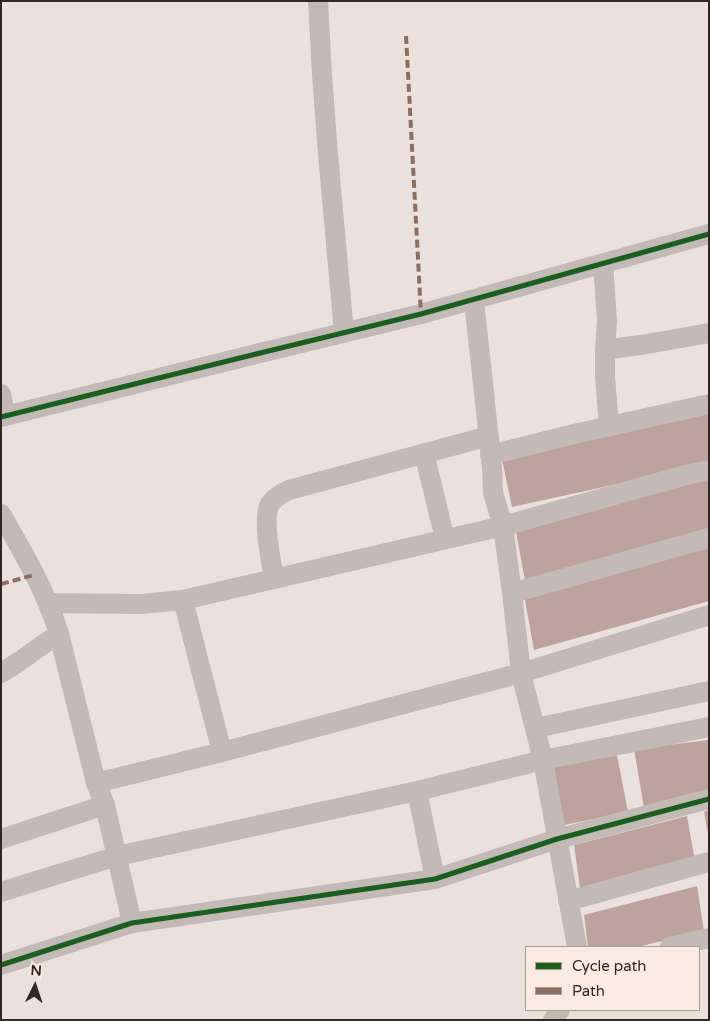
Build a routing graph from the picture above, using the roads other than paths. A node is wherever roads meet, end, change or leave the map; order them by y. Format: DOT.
graph roads {
  1 [pos="318,1"];
  2 [pos="709,234"];
  3 [pos="603,264"];
  4 [pos="474,300"];
  5 [pos="709,333"];
  6 [pos="344,334"];
  7 [pos="605,350"];
  8 [pos="1,394"];
  9 [pos="709,404"];
  10 [pos="4,417"];
  11 [pos="609,427"];
  12 [pos="489,446"];
  13 [pos="424,453"];
  14 [pos="709,470"];
  15 [pos="1,514"];
  16 [pos="503,526"];
  17 [pos="709,538"];
  18 [pos="445,539"];
  19 [pos="274,579"];
  20 [pos="512,593"];
  21 [pos="183,600"];
  22 [pos="48,603"];
  23 [pos="709,615"];
  24 [pos="59,634"];
  25 [pos="1,673"];
  26 [pos="521,673"];
  27 [pos="709,692"];
  28 [pos="709,727"];
  29 [pos="536,728"];
  30 [pos="222,752"];
  31 [pos="543,760"];
  32 [pos="96,783"];
  33 [pos="417,791"];
  34 [pos="709,799"];
  35 [pos="105,805"];
  36 [pos="1,839"];
  37 [pos="557,839"];
  38 [pos="116,856"];
  39 [pos="709,862"];
  40 [pos="435,879"];
  41 [pos="1,892"];
  42 [pos="568,901"];
  43 [pos="132,923"];
  44 [pos="709,938"];
  45 [pos="577,946"];
  46 [pos="674,946"];
  47 [pos="1,965"];
  1 -- 6 [label="street"];
  2 -- 3 [label="street"];
  3 -- 4 [label="street"];
  3 -- 7 [label="street"];
  4 -- 6 [label="street"];
  4 -- 12 [label="street"];
  5 -- 7 [label="street"];
  6 -- 10 [label="street"];
  7 -- 11 [label="street"];
  8 -- 10 [label="street"];
  9 -- 11 [label="street"];
  11 -- 12 [label="street"];
  12 -- 13 [label="street"];
  12 -- 16 [label="street"];
  13 -- 18 [label="street"];
  13 -- 19 [label="street"];
  14 -- 16 [label="street"];
  15 -- 22 [label="street"];
  16 -- 18 [label="street"];
  16 -- 20 [label="street"];
  17 -- 20 [label="street"];
  18 -- 19 [label="street"];
  19 -- 21 [label="street"];
  20 -- 26 [label="street"];
  21 -- 22 [label="street"];
  21 -- 30 [label="street"];
  22 -- 24 [label="street"];
  23 -- 26 [label="street"];
  24 -- 25 [label="street"];
  24 -- 32 [label="street"];
  26 -- 29 [label="street"];
  26 -- 30 [label="street"];
  27 -- 29 [label="street"];
  28 -- 31 [label="street"];
  29 -- 31 [label="street"];
  30 -- 32 [label="street"];
  31 -- 33 [label="street"];
  31 -- 37 [label="street"];
  32 -- 35 [label="street"];
  33 -- 38 [label="street"];
  33 -- 40 [label="street"];
  34 -- 37 [label="street"];
  35 -- 36 [label="street"];
  35 -- 38 [label="street"];
  37 -- 40 [label="street"];
  37 -- 42 [label="street"];
  38 -- 41 [label="street"];
  38 -- 43 [label="street"];
  39 -- 42 [label="street"];
  40 -- 43 [label="street"];
  42 -- 45 [label="street"];
  43 -- 47 [label="street"];
  44 -- 46 [label="street"];
}
